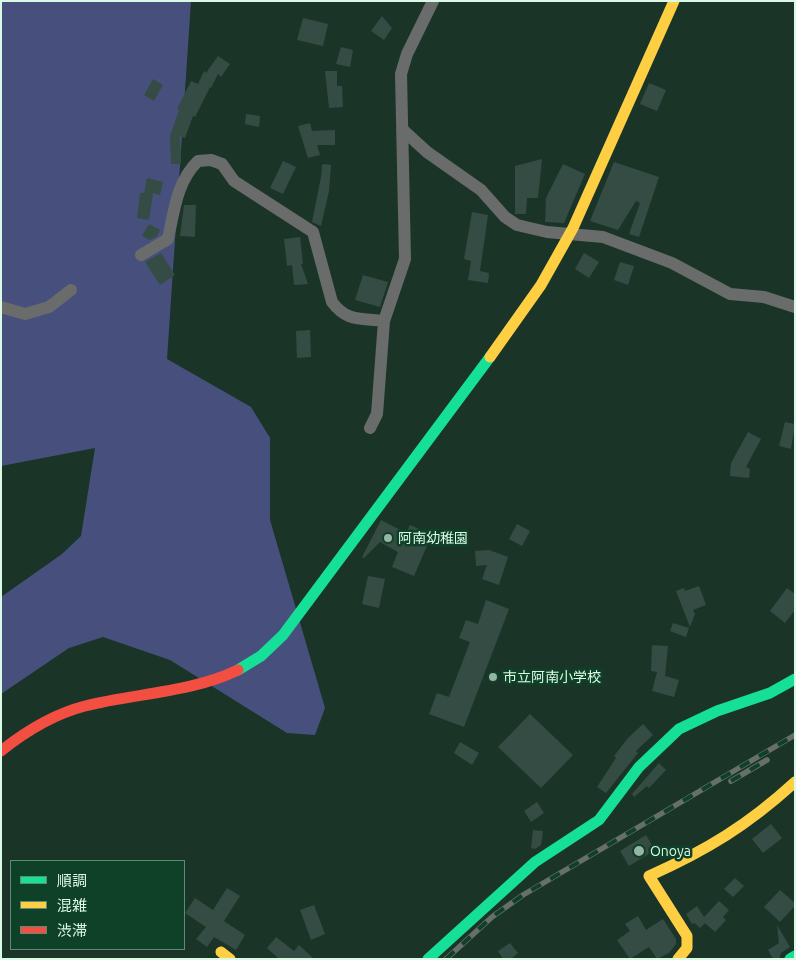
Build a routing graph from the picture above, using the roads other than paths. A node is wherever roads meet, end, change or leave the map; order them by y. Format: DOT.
graph roads {
  1 [pos="433,1"];
  2 [pos="674,1"];
  3 [pos="403,130"];
  4 [pos="570,235"];
  5 [pos="142,254"];
  6 [pos="71,290"];
  7 [pos="1,307"];
  8 [pos="795,307"];
  9 [pos="384,321"];
  10 [pos="370,428"];
  11 [pos="795,679"];
  12 [pos="1,751"];
  13 [pos="795,782"];
  14 [pos="795,956"];
  15 [pos="428,959"];
  16 [pos="678,959"];
  17 [pos="790,959"];
  1 -- 3 [label="street"];
  2 -- 4 [label="street"];
  3 -- 4 [label="street"];
  3 -- 9 [label="street"];
  4 -- 8 [label="street"];
  4 -- 12 [label="street"];
  5 -- 9 [label="street"];
  6 -- 7 [label="street"];
  9 -- 10 [label="street"];
  11 -- 15 [label="street"];
  13 -- 16 [label="street"];
  14 -- 17 [label="street"];
}
